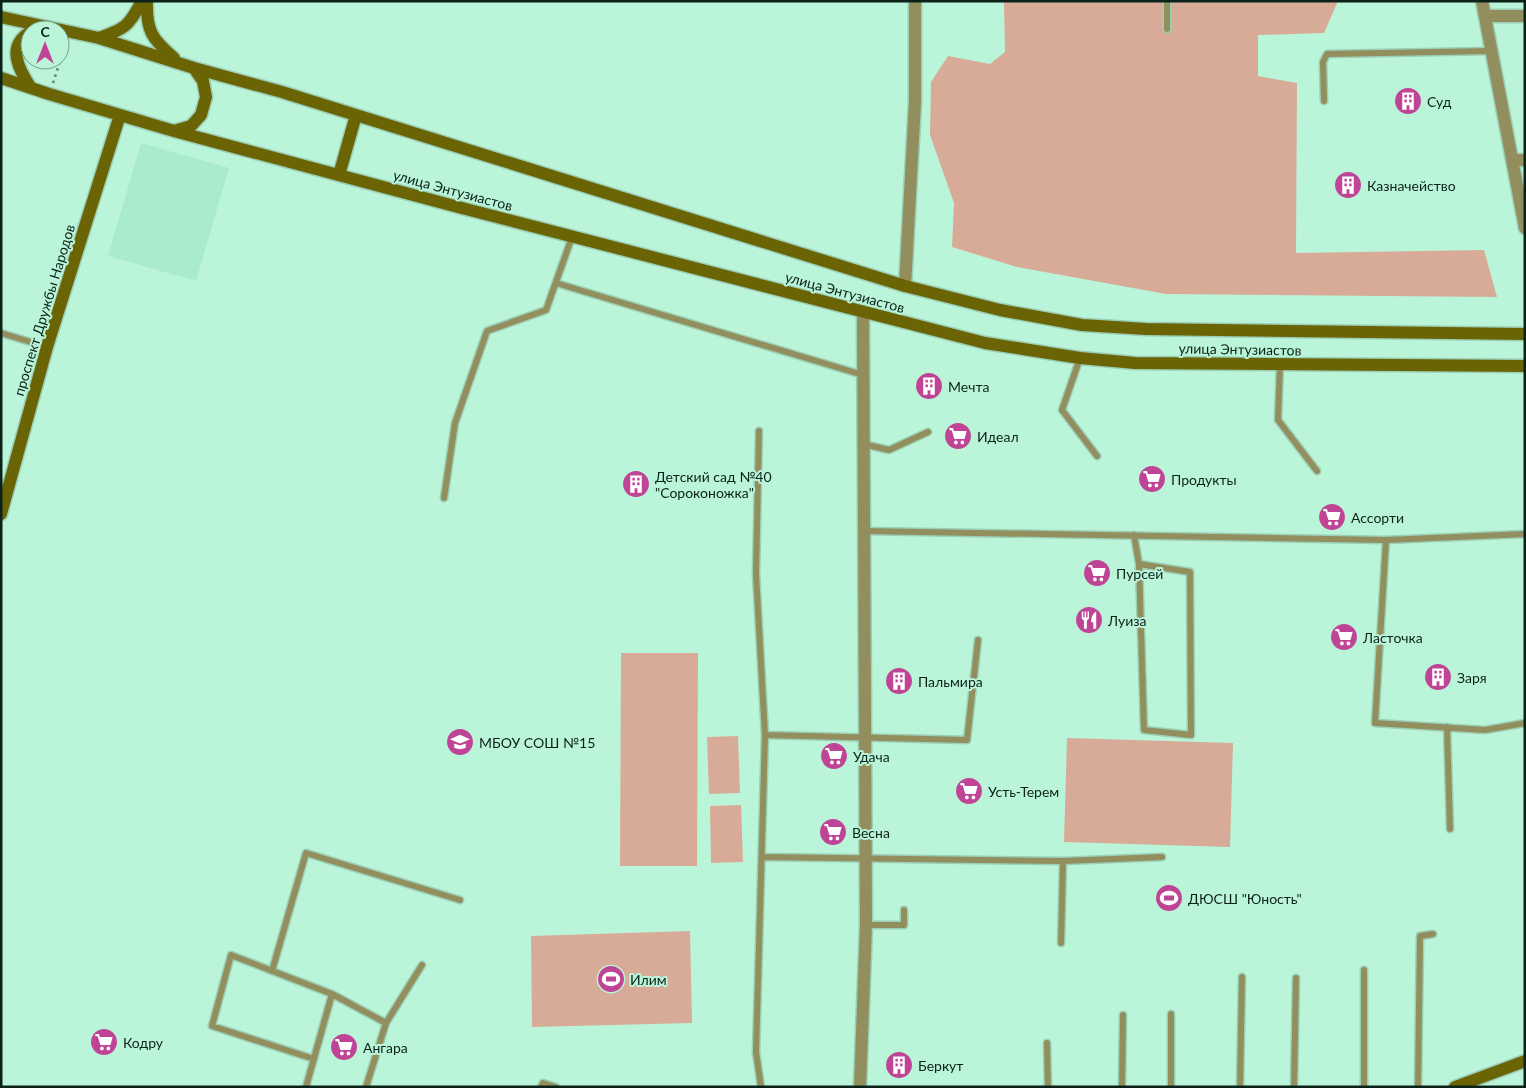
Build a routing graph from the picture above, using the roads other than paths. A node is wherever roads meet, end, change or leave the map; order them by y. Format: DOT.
graph roads {
  1 [pos="142,1"];
  2 [pos="147,1"];
  3 [pos="915,1"];
  4 [pos="1167,1"];
  5 [pos="1482,1"];
  6 [pos="1485,16"];
  7 [pos="1525,16"];
  8 [pos="1,17"];
  9 [pos="20,24"];
  10 [pos="1167,29"];
  11 [pos="70,34"];
  12 [pos="98,38"];
  13 [pos="20,42"];
  14 [pos="1491,51"];
  15 [pos="178,62"];
  16 [pos="194,68"];
  17 [pos="1,78"];
  18 [pos="30,88"];
  19 [pos="1324,101"];
  20 [pos="120,115"];
  21 [pos="356,115"];
  22 [pos="174,131"];
  23 [pos="1518,160"];
  24 [pos="339,175"];
  25 [pos="1525,228"];
  26 [pos="572,237"];
  27 [pos="556,283"];
  28 [pos="905,286"];
  29 [pos="863,312"];
  30 [pos="1,333"];
  31 [pos="1525,334"];
  32 [pos="47,347"];
  33 [pos="1080,358"];
  34 [pos="1280,364"];
  35 [pos="1525,366"];
  36 [pos="863,375"];
  37 [pos="759,431"];
  38 [pos="928,432"];
  39 [pos="863,444"];
  40 [pos="1097,456"];
  41 [pos="1317,472"];
  42 [pos="444,498"];
  43 [pos="1,514"];
  44 [pos="864,530"];
  45 [pos="1525,534"];
  46 [pos="1134,535"];
  47 [pos="1386,540"];
  48 [pos="1139,564"];
  49 [pos="978,640"];
  50 [pos="1525,724"];
  51 [pos="1447,727"];
  52 [pos="765,735"];
  53 [pos="864,737"];
  54 [pos="1450,829"];
  55 [pos="1162,857"];
  56 [pos="762,858"];
  57 [pos="865,860"];
  58 [pos="1064,861"];
  59 [pos="460,900"];
  60 [pos="904,910"];
  61 [pos="866,925"];
  62 [pos="1433,934"];
  63 [pos="1061,943"];
  64 [pos="422,965"];
  65 [pos="272,970"];
  66 [pos="1364,970"];
  67 [pos="1242,977"];
  68 [pos="1296,978"];
  69 [pos="332,994"];
  70 [pos="1171,1014"];
  71 [pos="1123,1015"];
  72 [pos="386,1022"];
  73 [pos="1047,1043"];
  74 [pos="314,1059"];
  75 [pos="1525,1061"];
  76 [pos="306,1087"];
  77 [pos="366,1087"];
  78 [pos="541,1087"];
  79 [pos="556,1087"];
  80 [pos="761,1087"];
  81 [pos="860,1087"];
  82 [pos="1048,1087"];
  83 [pos="1122,1087"];
  84 [pos="1171,1087"];
  85 [pos="1240,1087"];
  86 [pos="1294,1087"];
  87 [pos="1364,1087"];
  88 [pos="1418,1087"];
  89 [pos="1455,1087"];
  1 -- 12 [label="street"];
  2 -- 15 [label="street"];
  3 -- 28 [label="street"];
  4 -- 10 [label="lane"];
  5 -- 6 [label="street"];
  6 -- 7 [label="street"];
  6 -- 14 [label="street"];
  8 -- 9 [label="street, улица Энтузиастов"];
  11 -- 12 [label="street, улица Энтузиастов"];
  12 -- 15 [label="street, улица Энтузиастов"];
  13 -- 18 [label="street"];
  14 -- 19 [label="lane"];
  14 -- 23 [label="street"];
  15 -- 16 [label="street, улица Энтузиастов"];
  16 -- 21 [label="street, улица Энтузиастов"];
  16 -- 22 [label="street"];
  17 -- 18 [label="street, улица Энтузиастов"];
  18 -- 20 [label="street, улица Энтузиастов"];
  20 -- 22 [label="street, улица Энтузиастов"];
  20 -- 32 [label="street, проспект Дружбы Народов"];
  21 -- 24 [label="street"];
  21 -- 28 [label="street, улица Энтузиастов"];
  22 -- 24 [label="street, улица Энтузиастов"];
  23 -- 25 [label="street"];
  24 -- 26 [label="street, улица Энтузиастов"];
  26 -- 27 [label="lane"];
  26 -- 29 [label="street, улица Энтузиастов"];
  27 -- 36 [label="lane"];
  27 -- 42 [label="lane"];
  28 -- 31 [label="street, улица Энтузиастов"];
  29 -- 33 [label="street, улица Энтузиастов"];
  29 -- 36 [label="street"];
  30 -- 32 [label="lane"];
  32 -- 43 [label="street, проспект Дружбы Народов"];
  33 -- 34 [label="street, улица Энтузиастов"];
  33 -- 40 [label="lane"];
  34 -- 35 [label="street, улица Энтузиастов"];
  34 -- 41 [label="lane"];
  36 -- 39 [label="street"];
  37 -- 52 [label="lane"];
  38 -- 39 [label="lane"];
  39 -- 44 [label="street"];
  44 -- 46 [label="lane"];
  44 -- 53 [label="street"];
  45 -- 47 [label="lane"];
  46 -- 47 [label="lane"];
  46 -- 48 [label="lane"];
  47 -- 51 [label="lane"];
  48 -- 48 [label="lane"];
  49 -- 53 [label="lane"];
  50 -- 51 [label="lane"];
  51 -- 54 [label="lane"];
  52 -- 53 [label="lane"];
  52 -- 56 [label="lane"];
  53 -- 57 [label="street"];
  55 -- 58 [label="lane"];
  56 -- 57 [label="lane"];
  56 -- 80 [label="lane"];
  57 -- 58 [label="lane"];
  57 -- 61 [label="street"];
  58 -- 63 [label="lane"];
  59 -- 65 [label="lane"];
  60 -- 61 [label="lane"];
  61 -- 81 [label="street"];
  62 -- 88 [label="lane"];
  64 -- 72 [label="lane"];
  65 -- 69 [label="lane"];
  65 -- 74 [label="lane"];
  66 -- 87 [label="lane"];
  67 -- 85 [label="lane"];
  68 -- 86 [label="lane"];
  69 -- 72 [label="lane"];
  69 -- 74 [label="lane"];
  70 -- 84 [label="lane"];
  71 -- 83 [label="lane"];
  72 -- 77 [label="lane"];
  73 -- 82 [label="lane"];
  74 -- 76 [label="lane"];
  75 -- 89 [label="street"];
  78 -- 79 [label="lane"];
}
